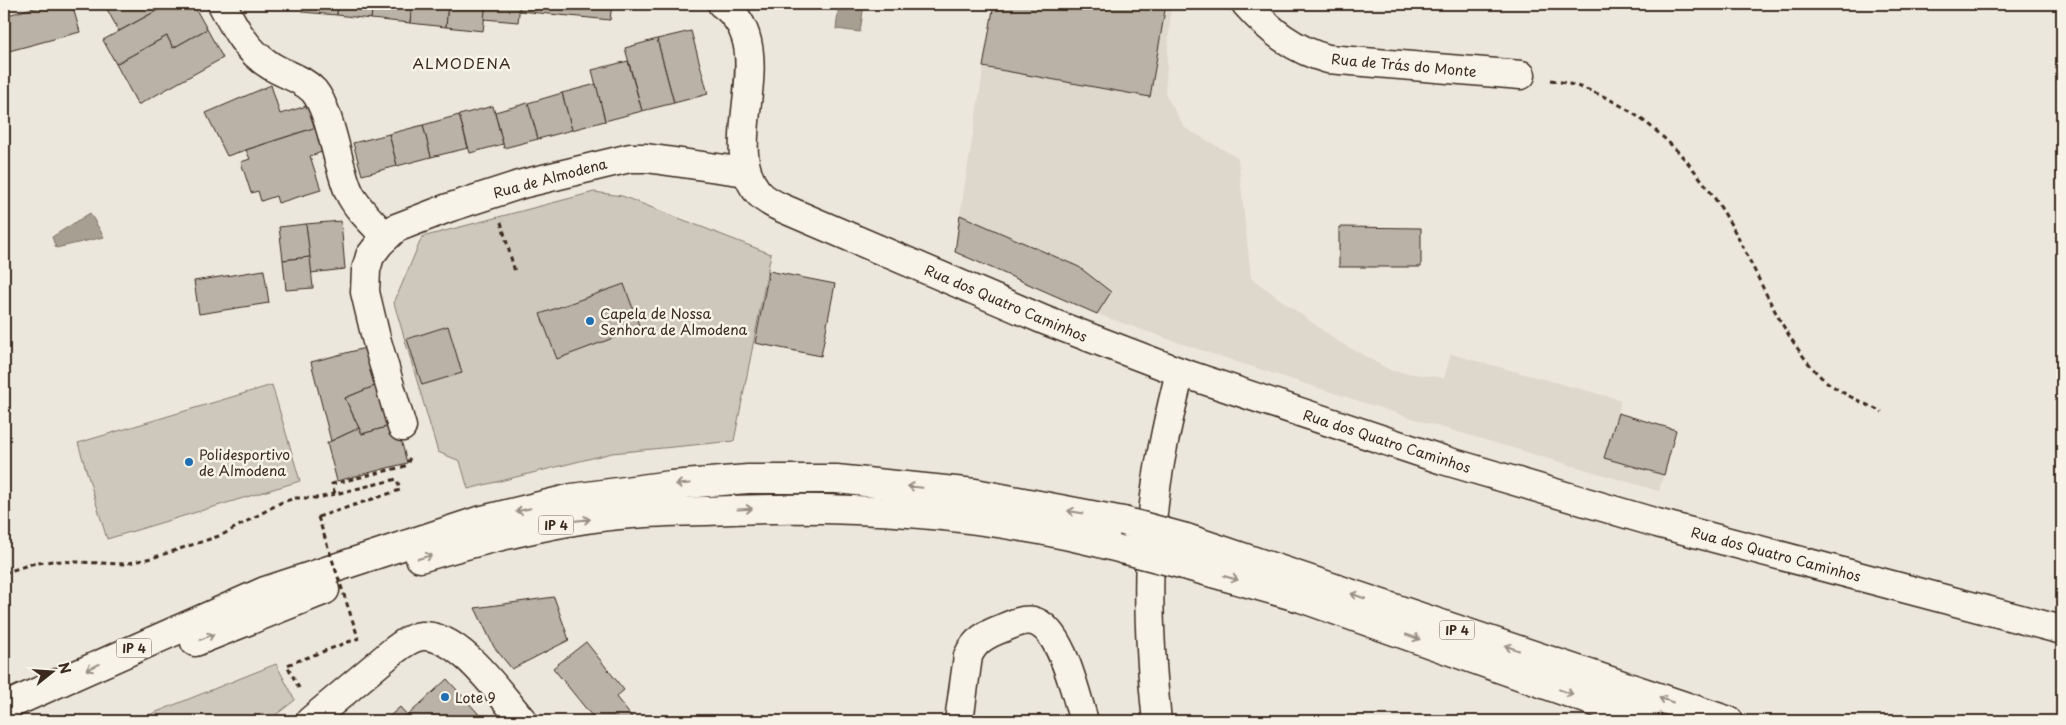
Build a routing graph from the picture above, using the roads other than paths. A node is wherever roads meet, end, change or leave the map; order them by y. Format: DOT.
graph roads {
  1 [pos="222,4"];
  2 [pos="722,4"];
  3 [pos="1246,4"];
  4 [pos="1521,75"];
  5 [pos="746,172"];
  6 [pos="386,237"];
  7 [pos="1180,372"];
  8 [pos="402,427"];
  9 [pos="1185,551"];
  10 [pos="2062,630"];
  11 [pos="4,707"];
  12 [pos="312,720"];
  13 [pos="18,721"];
  14 [pos="523,721"];
  15 [pos="959,721"];
  16 [pos="1084,721"];
  17 [pos="1157,721"];
  18 [pos="1648,721"];
  19 [pos="1729,721"];
  1 -- 6 [label="main road"];
  2 -- 5 [label="main road"];
  3 -- 4 [label="main road, Rua de Trás do Monte"];
  5 -- 6 [label="main road, Rua de Almodena"];
  5 -- 7 [label="main road, Rua dos Quatro Caminhos"];
  6 -- 8 [label="main road, Rua de Almodena"];
  7 -- 10 [label="main road, Rua dos Quatro Caminhos"];
  7 -- 17 [label="main road"];
  9 -- 11 [label="main road, IP 4, one-way, bridge"];
  13 -- 9 [label="main road, IP 4, one-way, bridge"];
  9 -- 18 [label="main road, IP 4, one-way"];
  19 -- 9 [label="main road, IP 4, one-way"];
  12 -- 14 [label="main road"];
  15 -- 16 [label="main road"];
}
